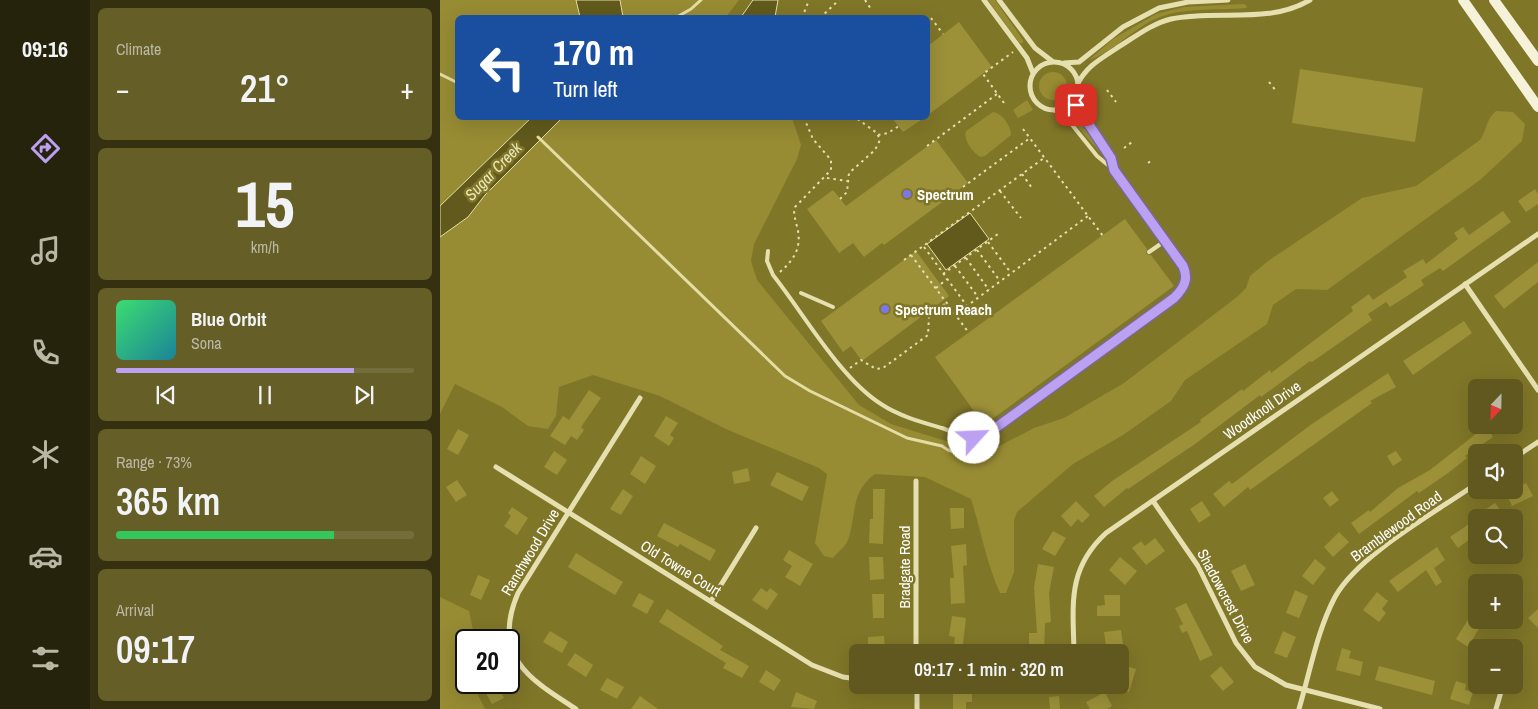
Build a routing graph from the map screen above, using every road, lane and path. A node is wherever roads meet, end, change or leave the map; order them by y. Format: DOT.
graph roads {
  1 [pos="808,0"];
  2 [pos="838,0"];
  3 [pos="865,0"];
  4 [pos="984,0"];
  5 [pos="999,0"];
  6 [pos="1228,0"];
  7 [pos="1310,0"];
  8 [pos="1463,0"];
  9 [pos="1494,0"];
  10 [pos="872,9"];
  11 [pos="803,15"];
  12 [pos="823,15"];
  13 [pos="931,18"];
  14 [pos="943,34"];
  15 [pos="1013,52"];
  16 [pos="1052,61"];
  17 [pos="1538,61"];
  18 [pos="1064,63"];
  19 [pos="1033,73"];
  20 [pos="1268,82"];
  21 [pos="1078,83"];
  22 [pos="1525,88"];
  23 [pos="1107,90"];
  24 [pos="1277,92"];
  25 [pos="997,94"];
  26 [pos="1538,95"];
  27 [pos="1074,99"];
  28 [pos="1116,102"];
  29 [pos="1004,103"];
  30 [pos="1538,107"];
  31 [pos="1054,110"];
  32 [pos="805,120"];
  33 [pos="859,120"];
  34 [pos="899,126"];
  35 [pos="1023,129"];
  36 [pos="878,135"];
  37 [pos="1030,138"];
  38 [pos="1132,142"];
  39 [pos="927,146"];
  40 [pos="1124,148"];
  41 [pos="1044,158"];
  42 [pos="1152,160"];
  43 [pos="1148,163"];
  44 [pos="1114,170"];
  45 [pos="1022,174"];
  46 [pos="826,178"];
  47 [pos="847,181"];
  48 [pos="963,187"];
  49 [pos="1032,188"];
  50 [pos="1000,191"];
  51 [pos="840,199"];
  52 [pos="1088,216"];
  53 [pos="1021,218"];
  54 [pos="998,234"];
  55 [pos="1538,234"];
  56 [pos="1102,236"];
  57 [pos="1165,241"];
  58 [pos="988,242"];
  59 [pos="924,247"];
  60 [pos="977,250"];
  61 [pos="768,251"];
  62 [pos="1149,252"];
  63 [pos="911,255"];
  64 [pos="966,258"];
  65 [pos="904,260"];
  66 [pos="955,266"];
  67 [pos="1011,273"];
  68 [pos="943,274"];
  69 [pos="774,277"];
  70 [pos="947,279"];
  71 [pos="1000,281"];
  72 [pos="1466,284"];
  73 [pos="936,288"];
  74 [pos="988,290"];
  75 [pos="801,294"];
  76 [pos="978,297"];
  77 [pos="946,303"];
  78 [pos="833,307"];
  79 [pos="969,333"];
  80 [pos="846,372"];
  81 [pos="1538,390"];
  82 [pos="640,398"];
  83 [pos="1538,442"];
  84 [pos="1523,452"];
  85 [pos="496,467"];
  86 [pos="916,481"];
  87 [pos="1468,490"];
  88 [pos="1153,501"];
  89 [pos="569,512"];
  90 [pos="756,528"];
  91 [pos="710,601"];
  92 [pos="916,644"];
  93 [pos="1074,644"];
  94 [pos="849,678"];
  95 [pos="1304,690"];
  96 [pos="917,694"];
  97 [pos="1500,694"];
  98 [pos="576,709"];
  99 [pos="917,709"];
  100 [pos="1299,709"];
  101 [pos="1380,709"];
  102 [pos="1496,709"];
  1 -- 11 [label="path"];
  2 -- 12 [label="path"];
  3 -- 10 [label="path"];
  4 -- 19 [label="street"];
  5 -- 16 [label="street"];
  6 -- 18 [label="street"];
  7 -- 21 [label="street"];
  8 -- 22 [label="main road"];
  9 -- 17 [label="main road"];
  13 -- 14 [label="path"];
  15 -- 25 [label="path"];
  16 -- 18 [label="street"];
  16 -- 19 [label="street"];
  18 -- 21 [label="street"];
  19 -- 31 [label="street"];
  20 -- 24 [label="path"];
  21 -- 27 [label="street"];
  22 -- 26 [label="main road"];
  22 -- 30 [label="main road"];
  23 -- 28 [label="path"];
  25 -- 29 [label="path"];
  25 -- 39 [label="path"];
  27 -- 31 [label="street"];
  27 -- 44 [label="lane"];
  31 -- 44 [label="lane"];
  32 -- 46 [label="path"];
  33 -- 36 [label="path"];
  34 -- 36 [label="path"];
  35 -- 37 [label="path"];
  36 -- 47 [label="path"];
  37 -- 41 [label="path"];
  37 -- 48 [label="path"];
  38 -- 40 [label="path"];
  41 -- 45 [label="path"];
  41 -- 52 [label="path"];
  42 -- 43 [label="path"];
  44 -- 57 [label="lane"];
  45 -- 49 [label="path"];
  45 -- 50 [label="path"];
  46 -- 47 [label="path"];
  46 -- 69 [label="path"];
  47 -- 51 [label="path"];
  50 -- 53 [label="path"];
  50 -- 59 [label="path"];
  52 -- 56 [label="path"];
  52 -- 67 [label="path"];
  54 -- 58 [label="path"];
  55 -- 72 [label="street, Woodknoll Drive"];
  57 -- 62 [label="lane"];
  57 -- 80 [label="lane"];
  58 -- 60 [label="path"];
  58 -- 67 [label="path"];
  59 -- 63 [label="path"];
  59 -- 68 [label="path"];
  60 -- 64 [label="path"];
  60 -- 71 [label="path"];
  61 -- 69 [label="lane"];
  63 -- 65 [label="path"];
  63 -- 73 [label="path"];
  64 -- 66 [label="path"];
  64 -- 74 [label="path"];
  66 -- 68 [label="path"];
  66 -- 76 [label="path"];
  67 -- 71 [label="path"];
  68 -- 70 [label="path"];
  69 -- 80 [label="lane"];
  70 -- 73 [label="path"];
  70 -- 76 [label="path"];
  71 -- 74 [label="path"];
  72 -- 81 [label="street"];
  72 -- 88 [label="street, Woodknoll Drive"];
  73 -- 77 [label="path"];
  74 -- 76 [label="path"];
  75 -- 78 [label="lane"];
  77 -- 79 [label="path"];
  77 -- 80 [label="path"];
  82 -- 89 [label="street, Ranchwood Drive"];
  83 -- 84 [label="street"];
  85 -- 89 [label="street, Old Towne Court"];
  86 -- 92 [label="street, Bradgate Road"];
  87 -- 95 [label="street, Bramblewood Road"];
  88 -- 93 [label="street, Woodknoll Drive"];
  88 -- 95 [label="street, Shadowcrest Drive"];
  89 -- 91 [label="street, Old Towne Court"];
  89 -- 98 [label="street, Ranchwood Drive"];
  90 -- 91 [label="street"];
  91 -- 94 [label="street, Old Towne Court"];
  95 -- 100 [label="street, Bramblewood Road"];
  95 -- 101 [label="street, Shadowcrest Drive"];
  96 -- 99 [label="street"];
  97 -- 102 [label="street"];
}
